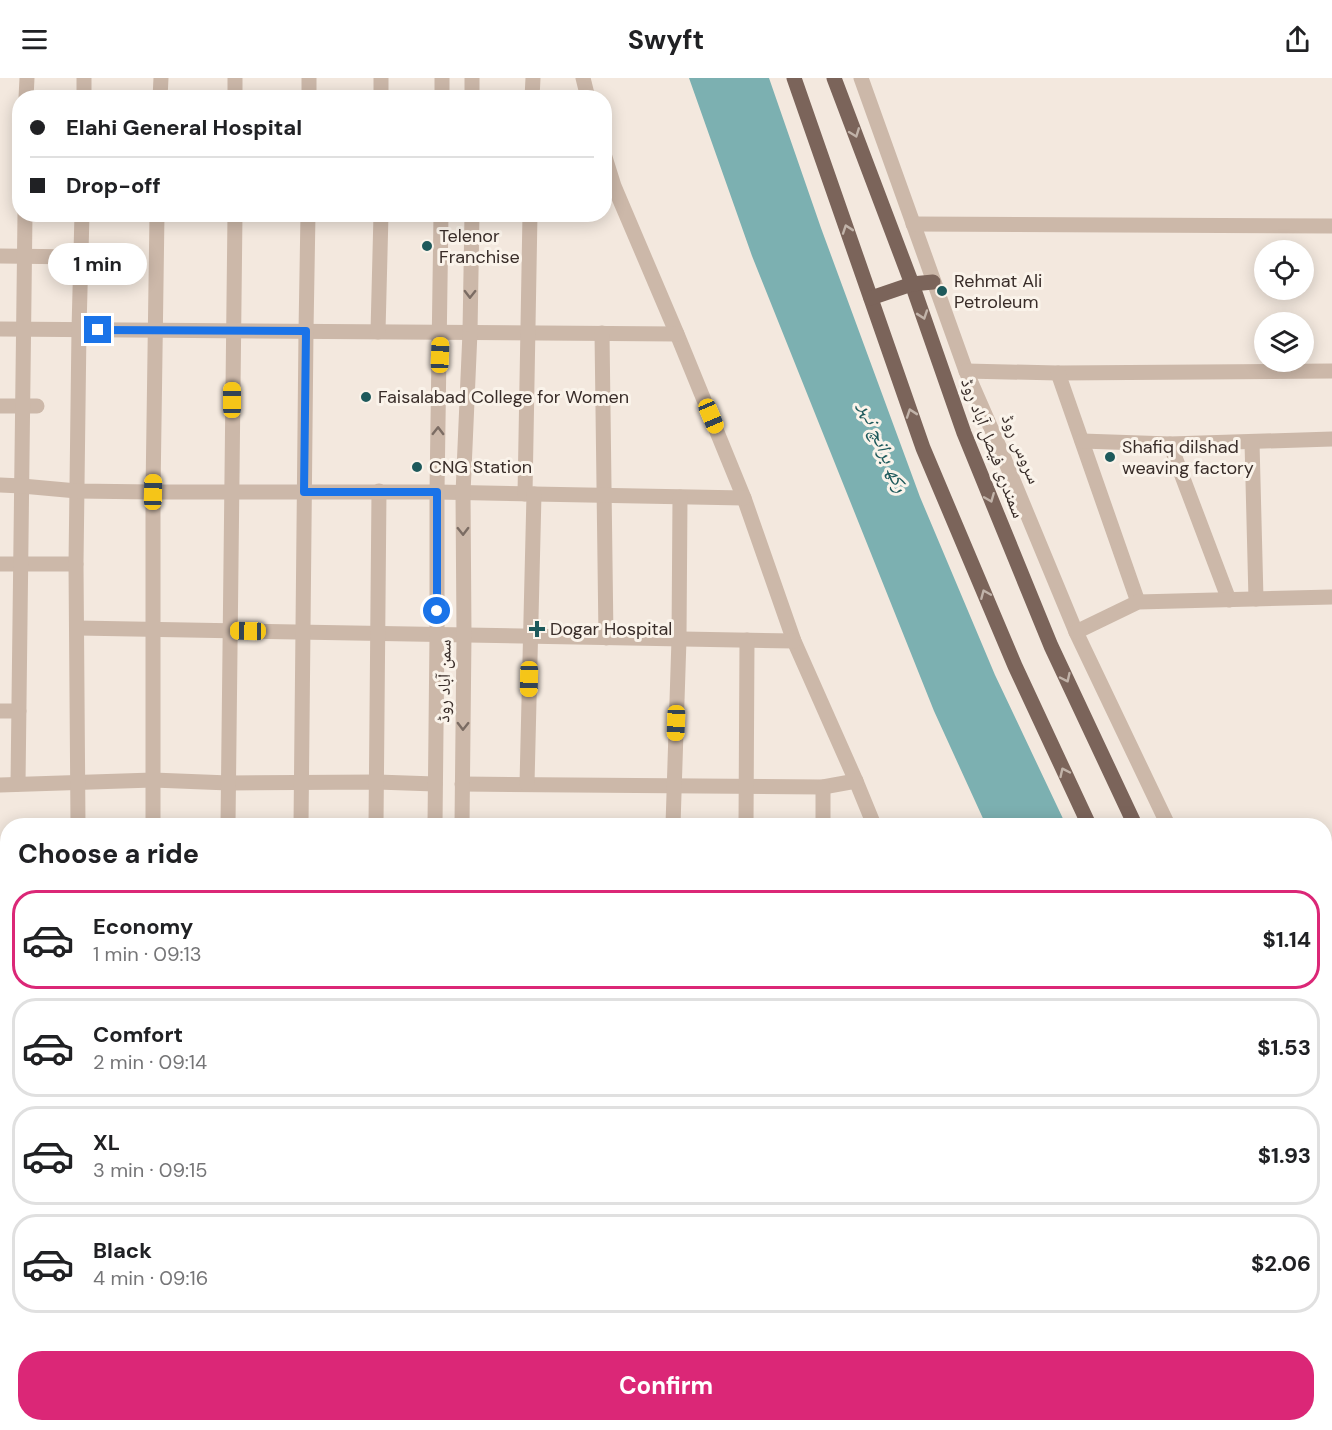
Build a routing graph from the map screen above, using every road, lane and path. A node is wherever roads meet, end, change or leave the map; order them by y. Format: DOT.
graph roads {
  1 [pos="794,78"];
  2 [pos="834,78"];
  3 [pos="861,78"];
  4 [pos="612,193"];
  5 [pos="25,222"];
  6 [pos="82,222"];
  7 [pos="157,222"];
  8 [pos="235,222"];
  9 [pos="308,222"];
  10 [pos="381,222"];
  11 [pos="441,222"];
  12 [pos="472,222"];
  13 [pos="530,222"];
  14 [pos="913,224"];
  15 [pos="1332,226"];
  16 [pos="0,256"];
  17 [pos="24,256"];
  18 [pos="82,257"];
  19 [pos="933,282"];
  20 [pos="912,284"];
  21 [pos="871,298"];
  22 [pos="0,329"];
  23 [pos="24,329"];
  24 [pos="79,329"];
  25 [pos="155,330"];
  26 [pos="232,331"];
  27 [pos="306,331"];
  28 [pos="378,332"];
  29 [pos="440,332"];
  30 [pos="470,332"];
  31 [pos="528,333"];
  32 [pos="602,333"];
  33 [pos="677,334"];
  34 [pos="966,371"];
  35 [pos="1332,372"];
  36 [pos="1058,373"];
  37 [pos="0,406"];
  38 [pos="30,406"];
  39 [pos="1332,439"];
  40 [pos="1082,441"];
  41 [pos="1252,442"];
  42 [pos="1170,444"];
  43 [pos="0,485"];
  44 [pos="22,486"];
  45 [pos="77,491"];
  46 [pos="379,491"];
  47 [pos="153,492"];
  48 [pos="231,492"];
  49 [pos="304,492"];
  50 [pos="437,492"];
  51 [pos="463,493"];
  52 [pos="529,494"];
  53 [pos="603,495"];
  54 [pos="680,497"];
  55 [pos="744,498"];
  56 [pos="0,564"];
  57 [pos="21,564"];
  58 [pos="76,564"];
  59 [pos="1332,597"];
  60 [pos="1256,599"];
  61 [pos="1229,600"];
  62 [pos="1138,602"];
  63 [pos="78,628"];
  64 [pos="152,630"];
  65 [pos="230,631"];
  66 [pos="303,632"];
  67 [pos="1076,632"];
  68 [pos="378,634"];
  69 [pos="437,635"];
  70 [pos="464,635"];
  71 [pos="530,637"];
  72 [pos="606,638"];
  73 [pos="679,639"];
  74 [pos="747,640"];
  75 [pos="794,641"];
  76 [pos="0,711"];
  77 [pos="19,711"];
  78 [pos="153,780"];
  79 [pos="856,781"];
  80 [pos="301,782"];
  81 [pos="377,782"];
  82 [pos="77,783"];
  83 [pos="229,783"];
  84 [pos="18,784"];
  85 [pos="435,784"];
  86 [pos="462,784"];
  87 [pos="527,784"];
  88 [pos="0,785"];
  89 [pos="674,785"];
  90 [pos="747,786"];
  91 [pos="823,787"];
  92 [pos="78,818"];
  93 [pos="153,818"];
  94 [pos="228,818"];
  95 [pos="301,818"];
  96 [pos="376,818"];
  97 [pos="435,818"];
  98 [pos="462,818"];
  99 [pos="673,818"];
  100 [pos="746,818"];
  101 [pos="823,818"];
  102 [pos="871,818"];
  103 [pos="1086,818"];
  104 [pos="1132,818"];
  105 [pos="1165,818"];
  21 -- 1 [label="main road, one-way"];
  2 -- 20 [label="main road, سمندری فیصل آباد روڈ, one-way"];
  3 -- 14 [label="street, سروس روڈ"];
  4 -- 33 [label="street"];
  5 -- 17 [label="street"];
  6 -- 18 [label="street"];
  7 -- 25 [label="street"];
  8 -- 26 [label="street"];
  9 -- 27 [label="street"];
  10 -- 28 [label="street"];
  11 -- 29 [label="street, سمن آباد روڈ"];
  12 -- 30 [label="street, سمن آباد روڈ, one-way"];
  13 -- 31 [label="street"];
  14 -- 15 [label="street"];
  14 -- 19 [label="street, سروس روڈ"];
  16 -- 17 [label="street"];
  17 -- 18 [label="street"];
  17 -- 23 [label="street"];
  18 -- 24 [label="street"];
  19 -- 20 [label="main road"];
  19 -- 34 [label="street, سروس روڈ"];
  20 -- 21 [label="main road"];
  20 -- 104 [label="main road, سمندری فیصل آباد روڈ, one-way"];
  103 -- 21 [label="main road, one-way"];
  22 -- 23 [label="street"];
  23 -- 24 [label="street"];
  23 -- 38 [label="street"];
  24 -- 25 [label="street"];
  24 -- 45 [label="street"];
  25 -- 26 [label="street"];
  25 -- 47 [label="street"];
  26 -- 27 [label="street"];
  26 -- 48 [label="street"];
  27 -- 28 [label="street"];
  27 -- 49 [label="street"];
  28 -- 29 [label="street"];
  29 -- 30 [label="street"];
  50 -- 29 [label="street, سمن آباد روڈ, one-way"];
  30 -- 31 [label="street"];
  30 -- 51 [label="street, سمن آباد روڈ"];
  31 -- 32 [label="street"];
  31 -- 52 [label="street"];
  32 -- 33 [label="street"];
  32 -- 53 [label="street"];
  33 -- 55 [label="street"];
  34 -- 36 [label="street"];
  34 -- 67 [label="street, سروس روڈ"];
  35 -- 36 [label="street"];
  36 -- 40 [label="street"];
  37 -- 38 [label="street"];
  38 -- 44 [label="street"];
  39 -- 41 [label="street"];
  40 -- 42 [label="street"];
  40 -- 62 [label="street"];
  41 -- 42 [label="street"];
  41 -- 60 [label="street"];
  42 -- 61 [label="street"];
  43 -- 44 [label="street"];
  44 -- 45 [label="street"];
  44 -- 57 [label="street"];
  45 -- 47 [label="street"];
  45 -- 58 [label="street"];
  46 -- 49 [label="street"];
  46 -- 50 [label="street"];
  46 -- 68 [label="street"];
  47 -- 48 [label="street"];
  47 -- 64 [label="street"];
  48 -- 49 [label="street"];
  48 -- 65 [label="street"];
  49 -- 66 [label="street"];
  50 -- 51 [label="street"];
  50 -- 69 [label="street, سمن آباد روڈ"];
  51 -- 52 [label="street"];
  51 -- 70 [label="street, سمن آباد روڈ, one-way"];
  52 -- 53 [label="street"];
  52 -- 71 [label="street"];
  53 -- 54 [label="street"];
  53 -- 72 [label="street"];
  54 -- 55 [label="street"];
  54 -- 73 [label="street"];
  55 -- 75 [label="street"];
  56 -- 57 [label="street"];
  57 -- 58 [label="street"];
  57 -- 77 [label="street"];
  58 -- 63 [label="street"];
  59 -- 60 [label="street"];
  60 -- 61 [label="street"];
  61 -- 62 [label="street"];
  62 -- 67 [label="street"];
  63 -- 64 [label="street"];
  63 -- 82 [label="street"];
  64 -- 65 [label="street"];
  64 -- 78 [label="street"];
  65 -- 66 [label="street"];
  65 -- 83 [label="street"];
  66 -- 68 [label="street"];
  66 -- 80 [label="street"];
  67 -- 105 [label="street, سروس روڈ"];
  68 -- 69 [label="street"];
  68 -- 81 [label="street"];
  69 -- 70 [label="street"];
  69 -- 85 [label="street, سمن آباد روڈ"];
  70 -- 71 [label="street"];
  70 -- 86 [label="street, سمن آباد روڈ, one-way"];
  71 -- 72 [label="street"];
  71 -- 87 [label="street"];
  72 -- 73 [label="street"];
  73 -- 74 [label="street"];
  73 -- 89 [label="street"];
  74 -- 75 [label="street"];
  74 -- 90 [label="street"];
  75 -- 79 [label="street"];
  76 -- 77 [label="street"];
  77 -- 84 [label="street"];
  78 -- 82 [label="street"];
  78 -- 83 [label="street"];
  78 -- 93 [label="street"];
  79 -- 91 [label="street"];
  79 -- 102 [label="street"];
  80 -- 81 [label="street"];
  80 -- 83 [label="street"];
  80 -- 95 [label="street"];
  81 -- 85 [label="street"];
  81 -- 96 [label="street"];
  82 -- 84 [label="street"];
  82 -- 92 [label="street"];
  83 -- 94 [label="street"];
  84 -- 88 [label="street"];
  85 -- 97 [label="street, سمن آباد روڈ"];
  86 -- 87 [label="street"];
  86 -- 98 [label="street, سمن آباد روڈ"];
  87 -- 89 [label="street"];
  89 -- 90 [label="street"];
  89 -- 99 [label="street"];
  90 -- 91 [label="street"];
  90 -- 100 [label="street"];
  91 -- 101 [label="street"];
}
